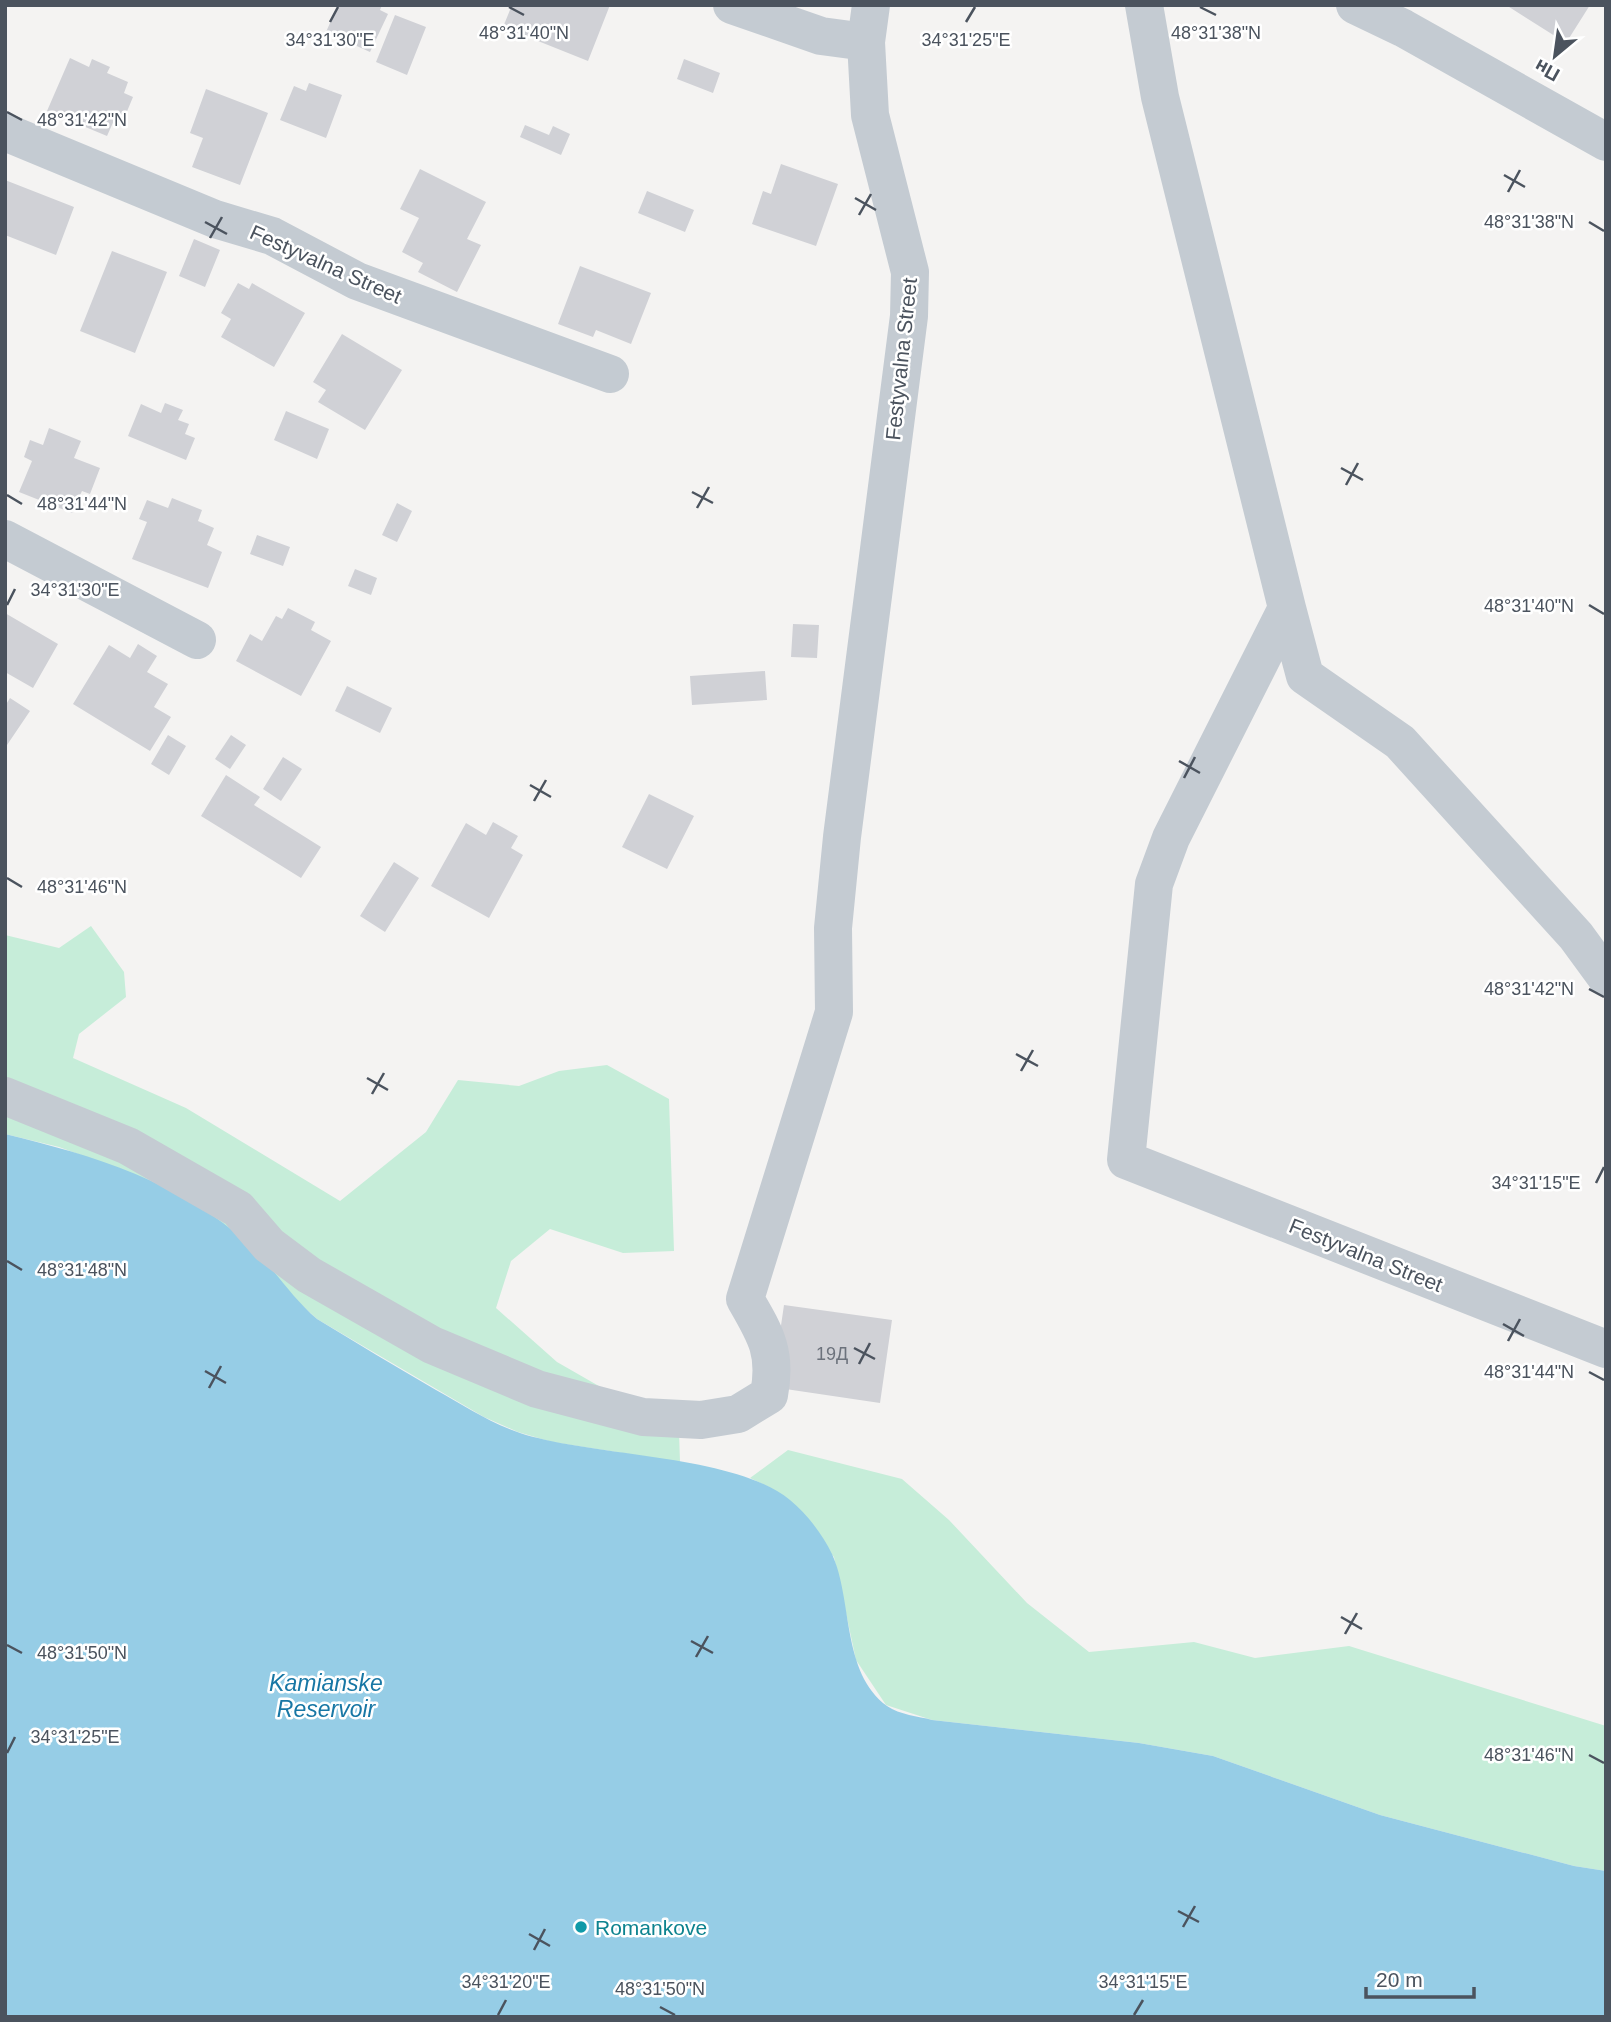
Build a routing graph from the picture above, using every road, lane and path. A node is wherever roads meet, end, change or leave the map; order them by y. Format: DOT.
graph roads {
  1 [pos="732,5"];
  2 [pos="1144,5"];
  3 [pos="1355,5"];
  4 [pos="868,24"];
  5 [pos="5,132"];
  6 [pos="1606,142"];
  7 [pos="610,374"];
  8 [pos="5,539"];
  9 [pos="1287,608"];
  10 [pos="197,639"];
  11 [pos="1606,977"];
  12 [pos="5,1096"];
  13 [pos="1606,1349"];
  1 -- 4 [label="street, Festyvalna Street"];
  2 -- 9 [label="street"];
  3 -- 6 [label="street"];
  4 -- 12 [label="street, Festyvalna Street"];
  5 -- 7 [label="street, Festyvalna Street"];
  8 -- 10 [label="street"];
  9 -- 11 [label="street"];
  9 -- 13 [label="street, Festyvalna Street"];
}
